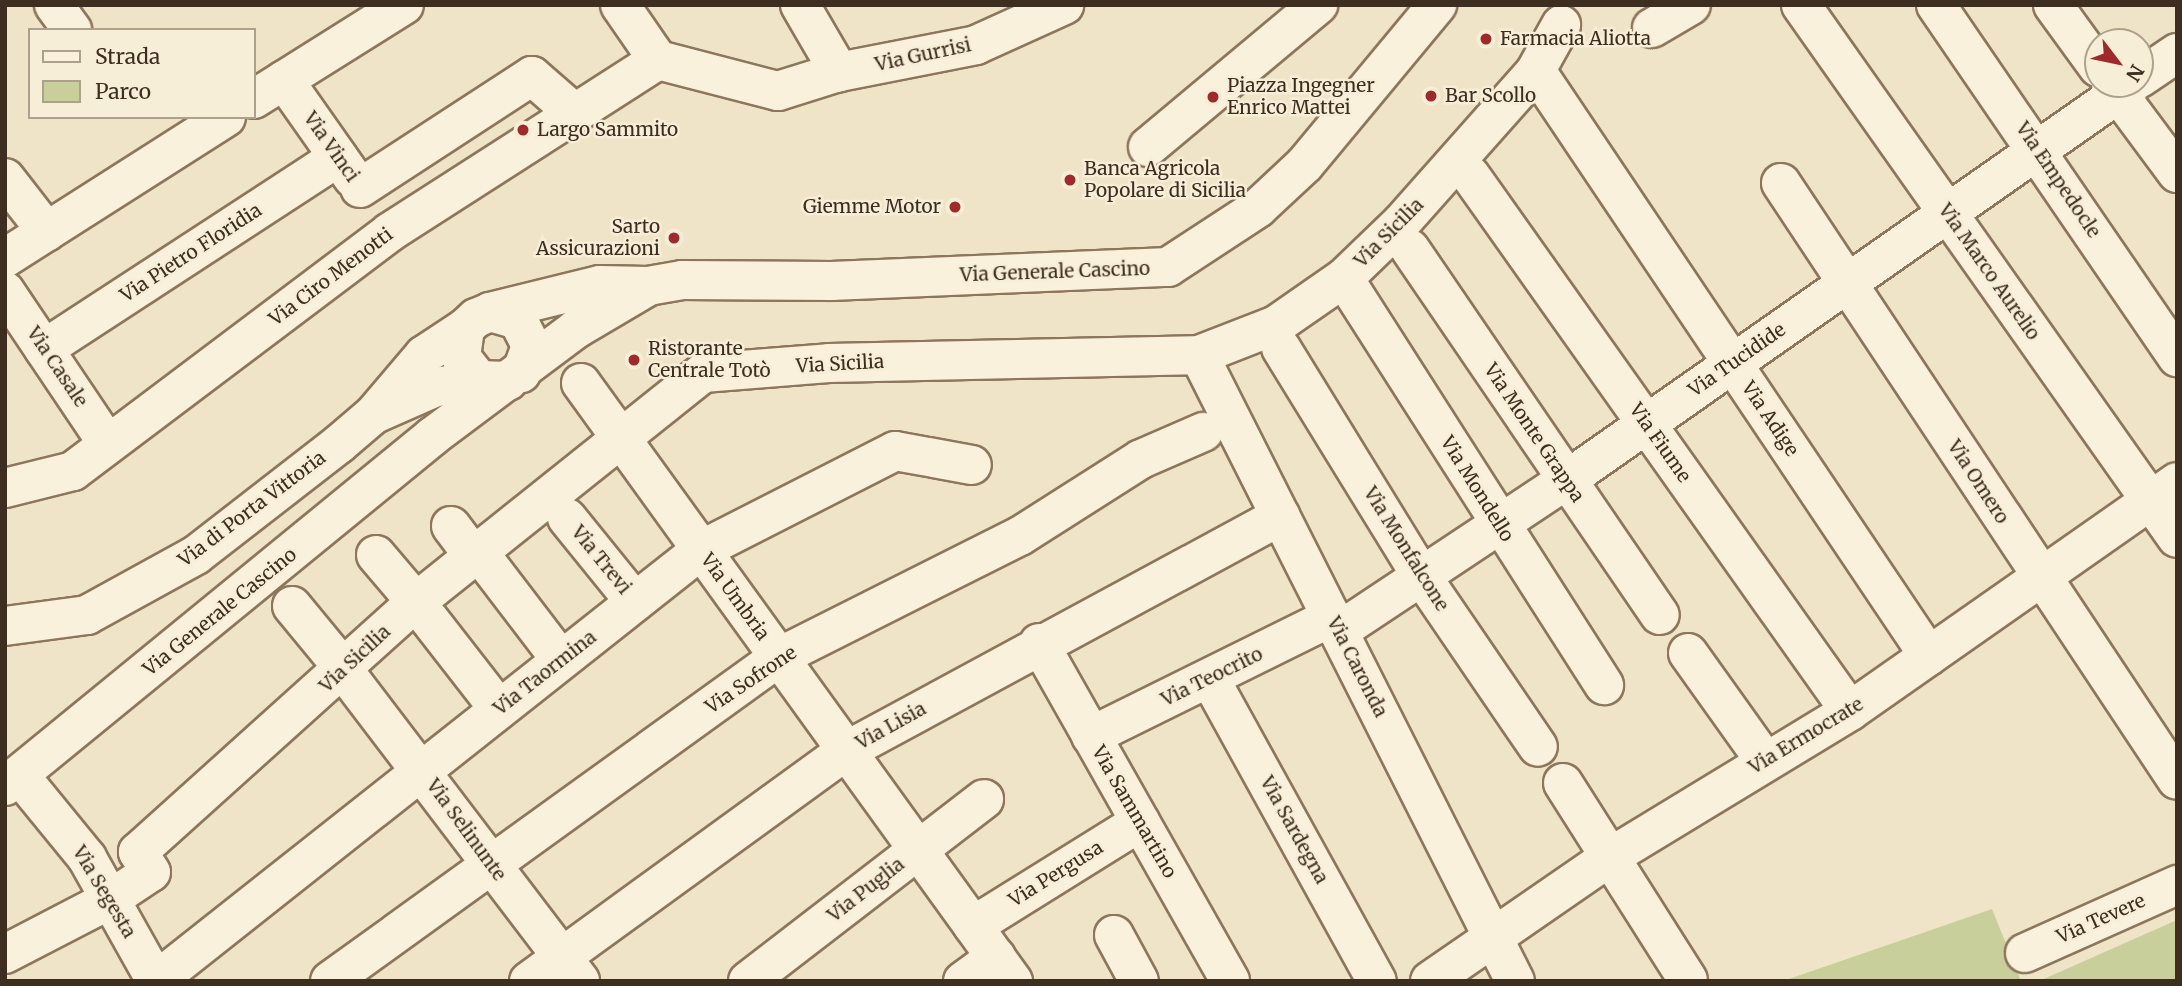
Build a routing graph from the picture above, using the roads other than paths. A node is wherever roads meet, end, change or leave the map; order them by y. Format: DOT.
graph roads {
  1 [pos="54,5"];
  2 [pos="620,5"];
  3 [pos="800,5"];
  4 [pos="1064,5"];
  5 [pos="1318,5"];
  6 [pos="1437,5"];
  7 [pos="1691,5"];
  8 [pos="1801,5"];
  9 [pos="1936,5"];
  10 [pos="2053,5"];
  11 [pos="401,6"];
  12 [pos="1561,25"];
  13 [pos="71,28"];
  14 [pos="1652,28"];
  15 [pos="2084,40"];
  16 [pos="2177,53"];
  17 [pos="657,60"];
  18 [pos="2154,64"];
  19 [pos="839,72"];
  20 [pos="1541,78"];
  21 [pos="269,90"];
  22 [pos="2100,98"];
  23 [pos="2131,98"];
  24 [pos="572,111"];
  25 [pos="223,119"];
  26 [pos="1148,147"];
  27 [pos="2038,149"];
  28 [pos="338,157"];
  29 [pos="2177,173"];
  30 [pos="1470,175"];
  31 [pos="5,178"];
  32 [pos="1781,183"];
  33 [pos="1948,213"];
  34 [pos="47,232"];
  35 [pos="1410,249"];
  36 [pos="5,258"];
  37 [pos="1847,283"];
  38 [pos="648,286"];
  39 [pos="5,290"];
  40 [pos="1352,291"];
  41 [pos="1281,348"];
  42 [pos="44,349"];
  43 [pos="1199,355"];
  44 [pos="2177,357"];
  45 [pos="483,359"];
  46 [pos="1732,363"];
  47 [pos="581,383"];
  48 [pos="373,415"];
  49 [pos="1646,423"];
  50 [pos="1203,432"];
  51 [pos="433,436"];
  52 [pos="620,437"];
  53 [pos="108,444"];
  54 [pos="972,465"];
  55 [pos="1565,481"];
  56 [pos="5,488"];
  57 [pos="2163,491"];
  58 [pos="1281,516"];
  59 [pos="567,518"];
  60 [pos="1499,524"];
  61 [pos="2177,538"];
  62 [pos="472,549"];
  63 [pos="701,550"];
  64 [pos="376,555"];
  65 [pos="1420,574"];
  66 [pos="2042,579"];
  67 [pos="635,602"];
  68 [pos="292,606"];
  69 [pos="423,610"];
  70 [pos="1660,615"];
  71 [pos="1335,624"];
  72 [pos="5,626"];
  73 [pos="1039,643"];
  74 [pos="1688,653"];
  75 [pos="1929,656"];
  76 [pos="779,657"];
  77 [pos="561,660"];
  78 [pos="348,675"];
  79 [pos="1210,679"];
  80 [pos="1604,685"];
  81 [pos="499,709"];
  82 [pos="1850,711"];
  83 [pos="1091,736"];
  84 [pos="1538,747"];
  85 [pos="846,751"];
  86 [pos="1765,761"];
  87 [pos="422,770"];
  88 [pos="2177,780"];
  89 [pos="12,781"];
  90 [pos="1563,783"];
  91 [pos="984,799"];
  92 [pos="1140,822"];
  93 [pos="918,850"];
  94 [pos="1609,857"];
  95 [pos="490,866"];
  96 [pos="2177,884"];
  97 [pos="109,900"];
  98 [pos="973,926"];
  99 [pos="1114,935"];
  100 [pos="1494,937"];
  101 [pos="2025,953"];
  102 [pos="5,954"];
  103 [pos="570,969"];
  104 [pos="1004,969"];
  105 [pos="1133,979"];
  106 [pos="1688,980"];
  107 [pos="156,981"];
  108 [pos="330,981"];
  109 [pos="529,981"];
  110 [pos="748,981"];
  111 [pos="963,981"];
  112 [pos="1230,981"];
  113 [pos="1377,981"];
  114 [pos="1430,981"];
  115 [pos="1514,981"];
  1 -- 13 [label="street"];
  2 -- 17 [label="street"];
  3 -- 19 [label="street"];
  4 -- 19 [label="street, Via Gurrisi"];
  5 -- 26 [label="street"];
  6 -- 38 [label="street, Via Generale Cascino"];
  7 -- 14 [label="street"];
  8 -- 33 [label="street, Via Marco Aurelio"];
  9 -- 27 [label="street, Via Empedocle"];
  10 -- 15 [label="street"];
  11 -- 21 [label="street"];
  12 -- 43 [label="street, Via Sicilia"];
  16 -- 18 [label="street, Via Tucidide"];
  17 -- 19 [label="street, Via Gurrisi"];
  17 -- 24 [label="street, Via Ciro Menotti"];
  20 -- 46 [label="street, Via Adige"];
  21 -- 28 [label="street, Via Vinci"];
  22 -- 27 [label="street, Via Tucidide"];
  23 -- 29 [label="street"];
  24 -- 28 [label="street, Via Vinci"];
  24 -- 53 [label="street, Via Ciro Menotti"];
  25 -- 34 [label="street"];
  27 -- 33 [label="street, Via Tucidide"];
  27 -- 44 [label="street, Via Empedocle"];
  28 -- 42 [label="street, Via Pietro Floridia"];
  30 -- 49 [label="street, Via Fiume"];
  31 -- 34 [label="street"];
  32 -- 37 [label="street, Via Omero"];
  33 -- 37 [label="street, Via Tucidide"];
  33 -- 57 [label="street, Via Marco Aurelio"];
  34 -- 36 [label="street"];
  35 -- 55 [label="street, Via Monte Grappa"];
  37 -- 46 [label="street, Via Tucidide"];
  37 -- 66 [label="street, Via Omero"];
  38 -- 45 [label="street"];
  38 -- 45 [label="street"];
  39 -- 42 [label="street, Via Casale"];
  40 -- 60 [label="street, Via Mondello"];
  41 -- 65 [label="street, Via Monfalcone"];
  42 -- 53 [label="street, Via Casale"];
  43 -- 52 [label="street, Via Sicilia"];
  43 -- 58 [label="street, Via Caronda"];
  45 -- 48 [label="street"];
  45 -- 48 [label="street"];
  45 -- 51 [label="street"];
  45 -- 51 [label="street, Via Generale Cascino"];
  46 -- 49 [label="street, Via Tucidide"];
  46 -- 75 [label="street, Via Adige"];
  47 -- 52 [label="street, Via Umbria"];
  48 -- 72 [label="street, Via di Porta Vittoria"];
  49 -- 55 [label="street, Via Tucidide"];
  49 -- 82 [label="street, Via Fiume"];
  50 -- 76 [label="street, Via Sofrone"];
  51 -- 89 [label="street, Via Generale Cascino"];
  52 -- 62 [label="street, Via Sicilia"];
  52 -- 63 [label="street, Via Umbria"];
  53 -- 56 [label="street, Via Ciro Menotti"];
  54 -- 63 [label="street, Via Taormina"];
  55 -- 60 [label="street, Via Tucidide"];
  55 -- 70 [label="street, Via Monte Grappa"];
  57 -- 61 [label="street, Via Marco Aurelio"];
  57 -- 66 [label="street, Via Ermocrate"];
  58 -- 71 [label="street, Via Caronda"];
  58 -- 73 [label="street, Via Lisia"];
  59 -- 67 [label="street, Via Trevi"];
  60 -- 65 [label="street, Via Tucidide"];
  60 -- 80 [label="street, Via Mondello"];
  62 -- 69 [label="street, Via Sicilia"];
  62 -- 77 [label="street"];
  63 -- 67 [label="street, Via Taormina"];
  63 -- 76 [label="street, Via Umbria"];
  64 -- 69 [label="street"];
  65 -- 71 [label="street, Via Tucidide"];
  65 -- 84 [label="street, Via Monfalcone"];
  66 -- 75 [label="street, Via Ermocrate"];
  66 -- 88 [label="street, Via Omero"];
  67 -- 77 [label="street, Via Taormina"];
  68 -- 78 [label="street, Via Selinunte"];
  69 -- 78 [label="street, Via Sicilia"];
  69 -- 81 [label="street"];
  71 -- 79 [label="street, Via Teocrito"];
  71 -- 100 [label="street, Via Caronda"];
  73 -- 83 [label="street, Via Sammartino"];
  73 -- 85 [label="street, Via Lisia"];
  74 -- 86 [label="street"];
  75 -- 82 [label="street, Via Ermocrate"];
  76 -- 85 [label="street, Via Umbria"];
  76 -- 95 [label="street, Via Sofrone"];
  77 -- 81 [label="street, Via Taormina"];
  78 -- 87 [label="street, Via Selinunte"];
  78 -- 97 [label="street, Via Sicilia"];
  79 -- 83 [label="street, Via Teocrito"];
  79 -- 113 [label="street, Via Sardegna"];
  81 -- 87 [label="street, Via Taormina"];
  82 -- 86 [label="street, Via Ermocrate"];
  83 -- 92 [label="street, Via Sammartino"];
  85 -- 93 [label="street, Via Umbria"];
  85 -- 103 [label="street, Via Lisia"];
  86 -- 94 [label="street, Via Ermocrate"];
  87 -- 95 [label="street, Via Selinunte"];
  87 -- 107 [label="street, Via Taormina"];
  89 -- 97 [label="street, Via Segesta"];
  90 -- 94 [label="street"];
  91 -- 93 [label="street, Via Puglia"];
  92 -- 98 [label="street, Via Pergusa"];
  92 -- 112 [label="street, Via Sammartino"];
  93 -- 98 [label="street, Via Umbria"];
  93 -- 110 [label="street, Via Puglia"];
  94 -- 100 [label="street, Via Ermocrate"];
  94 -- 106 [label="street"];
  95 -- 103 [label="street, Via Selinunte"];
  95 -- 108 [label="street, Via Sofrone"];
  96 -- 101 [label="street, Via Tevere"];
  97 -- 102 [label="street, Via Sicilia"];
  97 -- 107 [label="street, Via Segesta"];
  98 -- 104 [label="street, Via Umbria"];
  99 -- 105 [label="street"];
  100 -- 114 [label="street, Via Ermocrate"];
  100 -- 115 [label="street, Via Caronda"];
  103 -- 109 [label="street, Via Lisia"];
  104 -- 111 [label="street"];
}
